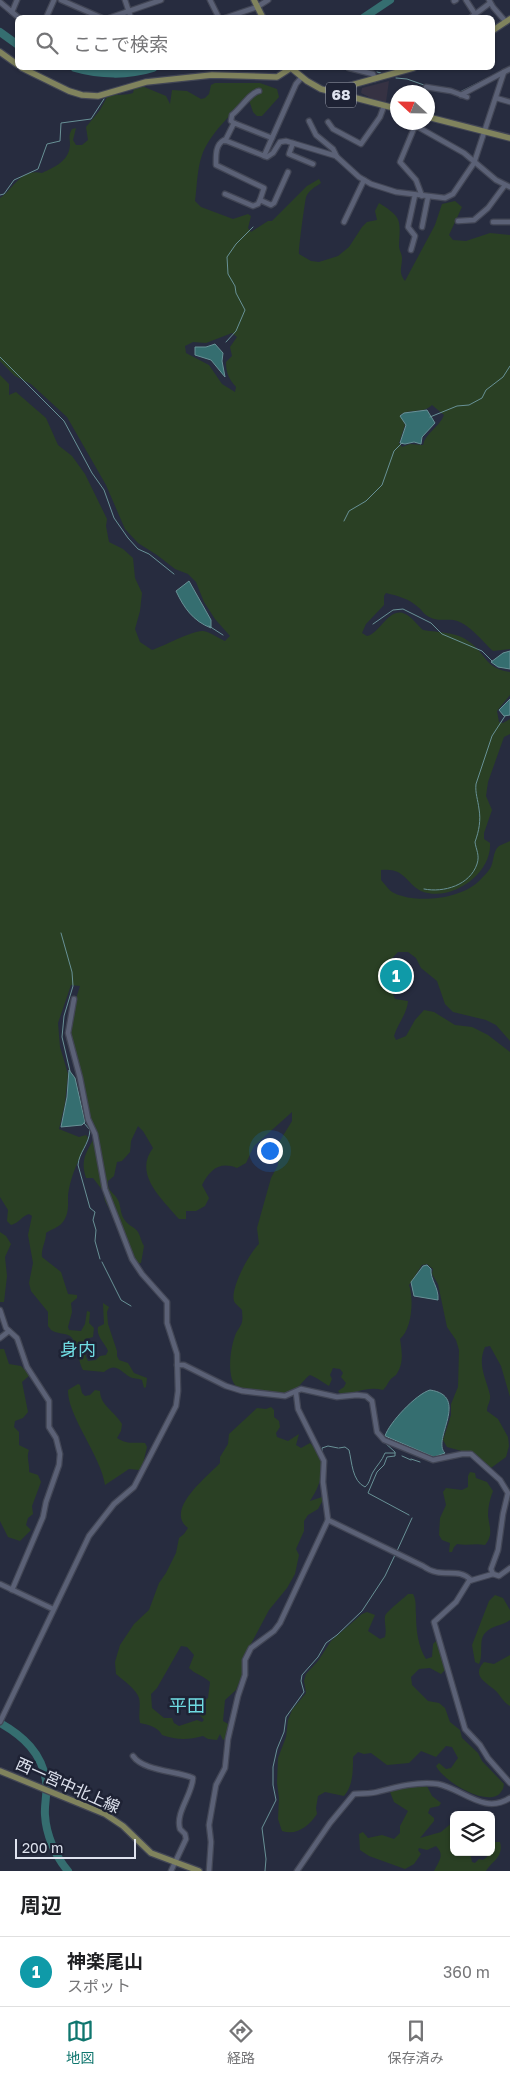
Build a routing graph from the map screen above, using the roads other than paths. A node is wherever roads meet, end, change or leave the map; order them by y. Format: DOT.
graph roads {
  1 [pos="17,0"];
  2 [pos="54,0"];
  3 [pos="61,0"];
  4 [pos="125,0"];
  5 [pos="140,0"];
  6 [pos="161,0"];
  7 [pos="210,0"];
  8 [pos="254,0"];
  9 [pos="268,0"];
  10 [pos="466,0"];
  11 [pos="0,2"];
  12 [pos="490,2"];
  13 [pos="142,6"];
  14 [pos="257,6"];
  15 [pos="128,11"];
  16 [pos="12,12"];
  17 [pos="475,14"];
  18 [pos="16,15"];
  19 [pos="47,15"];
  20 [pos="95,15"];
  21 [pos="117,15"];
  22 [pos="130,15"];
  23 [pos="218,15"];
  24 [pos="233,15"];
  25 [pos="262,15"];
  26 [pos="508,20"];
  27 [pos="495,29"];
  28 [pos="0,52"];
  29 [pos="15,63"];
  30 [pos="510,69"];
  31 [pos="26,70"];
  32 [pos="288,70"];
  33 [pos="293,70"];
  34 [pos="355,70"];
  35 [pos="375,70"];
  36 [pos="403,70"];
  37 [pos="504,72"];
  38 [pos="374,76"];
  39 [pos="302,77"];
  40 [pos="357,84"];
  41 [pos="435,89"];
  42 [pos="259,91"];
  43 [pos="328,91"];
  44 [pos="461,95"];
  45 [pos="467,98"];
  46 [pos="496,98"];
  47 [pos="357,100"];
  48 [pos="510,102"];
  49 [pos="384,106"];
  50 [pos="390,108"];
  51 [pos="435,119"];
  52 [pos="309,120"];
  53 [pos="328,122"];
  54 [pos="234,123"];
  55 [pos="413,130"];
  56 [pos="422,130"];
  57 [pos="484,132"];
  58 [pos="272,138"];
  59 [pos="510,138"];
  60 [pos="225,141"];
  61 [pos="293,143"];
  62 [pos="264,156"];
  63 [pos="337,157"];
  64 [pos="474,160"];
  65 [pos="313,164"];
  66 [pos="288,172"];
  67 [pos="364,180"];
  68 [pos="508,186"];
  69 [pos="225,194"];
  70 [pos="416,195"];
  71 [pos="422,196"];
  72 [pos="428,197"];
  73 [pos="260,200"];
  74 [pos="458,221"];
  75 [pos="344,222"];
  76 [pos="493,222"];
  77 [pos="510,222"];
  78 [pos="422,227"];
  79 [pos="411,250"];
  80 [pos="74,999"];
  81 [pos="0,1310"];
  82 [pos="9,1331"];
  83 [pos="0,1338"];
  84 [pos="177,1365"];
  85 [pos="296,1392"];
  86 [pos="328,1520"];
  87 [pos="510,1568"];
  88 [pos="493,1574"];
  89 [pos="471,1580"];
  90 [pos="0,1584"];
  91 [pos="12,1590"];
  92 [pos="53,1609"];
  93 [pos="1,1721"];
  94 [pos="133,1756"];
  95 [pos="0,1771"];
  96 [pos="510,1783"];
  97 [pos="510,1798"];
  98 [pos="175,1862"];
  99 [pos="171,1871"];
  100 [pos="199,1871"];
  101 [pos="209,1871"];
  102 [pos="297,1871"];
  1 -- 16 [label="street"];
  2 -- 19 [label="street"];
  3 -- 20 [label="street"];
  4 -- 15 [label="street"];
  5 -- 13 [label="street"];
  6 -- 13 [label="street"];
  7 -- 23 [label="street"];
  8 -- 14 [label="main road"];
  9 -- 14 [label="street"];
  10 -- 17 [label="street"];
  11 -- 16 [label="street"];
  12 -- 17 [label="street"];
  12 -- 26 [label="street"];
  13 -- 15 [label="street"];
  14 -- 24 [label="street"];
  14 -- 25 [label="main road"];
  15 -- 21 [label="street"];
  15 -- 22 [label="street"];
  16 -- 18 [label="street"];
  26 -- 27 [label="main road"];
  28 -- 29 [label="main road"];
  30 -- 37 [label="street"];
  31 -- 32 [label="main road, 68"];
  33 -- 39 [label="main road, 68"];
  34 -- 38 [label="street"];
  35 -- 38 [label="street"];
  36 -- 38 [label="main road"];
  37 -- 44 [label="street"];
  37 -- 46 [label="street"];
  38 -- 40 [label="main road"];
  39 -- 43 [label="main road, 68"];
  39 -- 58 [label="street"];
  40 -- 43 [label="main road"];
  40 -- 47 [label="main road"];
  41 -- 44 [label="street"];
  42 -- 54 [label="street"];
  43 -- 47 [label="main road, 68"];
  44 -- 45 [label="street"];
  46 -- 48 [label="street"];
  46 -- 57 [label="street"];
  47 -- 49 [label="main road, 68"];
  49 -- 50 [label="main road, 68"];
  49 -- 53 [label="street"];
  51 -- 57 [label="main road"];
  52 -- 63 [label="street"];
  54 -- 58 [label="street"];
  54 -- 60 [label="street"];
  55 -- 71 [label="street"];
  56 -- 64 [label="street"];
  57 -- 59 [label="main road"];
  57 -- 64 [label="street"];
  58 -- 62 [label="street"];
  60 -- 62 [label="street"];
  60 -- 73 [label="street"];
  61 -- 62 [label="street"];
  61 -- 63 [label="street"];
  61 -- 65 [label="street"];
  63 -- 67 [label="street"];
  64 -- 68 [label="street"];
  64 -- 72 [label="street"];
  66 -- 73 [label="street"];
  67 -- 70 [label="street"];
  67 -- 75 [label="street"];
  68 -- 74 [label="street"];
  69 -- 73 [label="street"];
  70 -- 71 [label="street"];
  70 -- 79 [label="street"];
  71 -- 72 [label="street"];
  72 -- 78 [label="street"];
  76 -- 77 [label="street"];
  80 -- 84 [label="street"];
  81 -- 82 [label="street"];
  82 -- 83 [label="street"];
  82 -- 91 [label="street"];
  84 -- 85 [label="street"];
  84 -- 92 [label="street"];
  85 -- 86 [label="street"];
  85 -- 88 [label="street"];
  86 -- 89 [label="street"];
  86 -- 101 [label="street"];
  87 -- 88 [label="street"];
  88 -- 89 [label="street"];
  89 -- 96 [label="street"];
  90 -- 91 [label="street"];
  91 -- 92 [label="street"];
  92 -- 93 [label="street"];
  94 -- 98 [label="street"];
  95 -- 98 [label="main road, 西一宮中北上線"];
  97 -- 102 [label="street"];
  98 -- 99 [label="street"];
  98 -- 100 [label="main road, 西一宮中北上線"];
}
